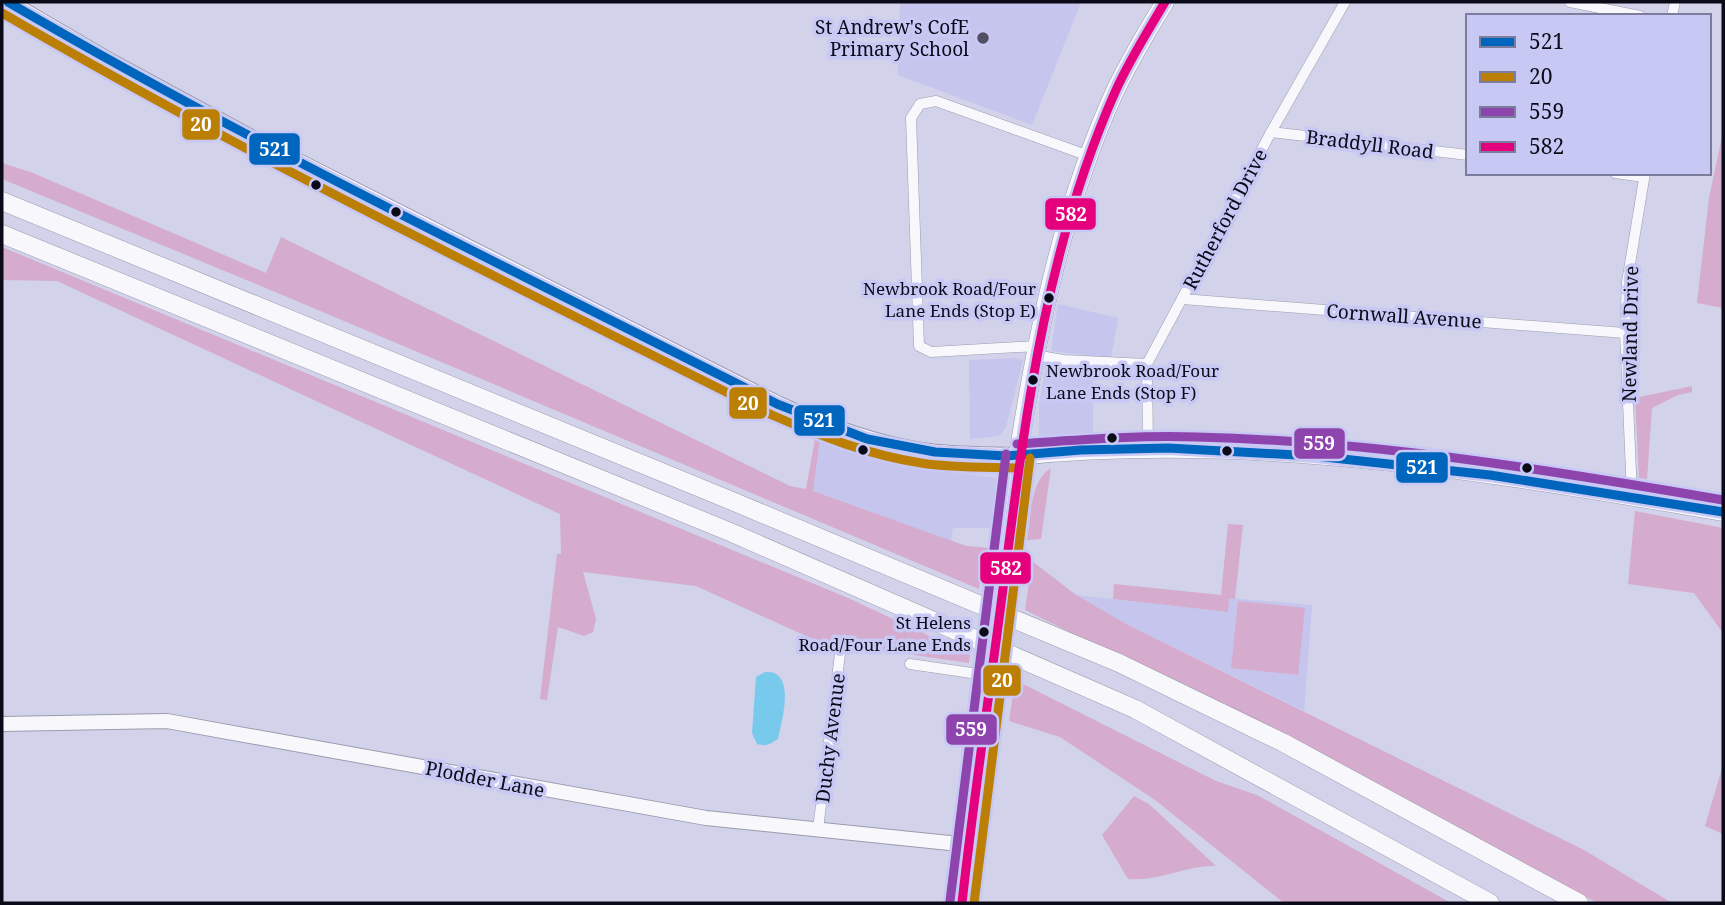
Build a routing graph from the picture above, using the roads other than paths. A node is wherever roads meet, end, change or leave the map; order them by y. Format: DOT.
graph roads {
  1 [pos="8,2"];
  2 [pos="1165,2"];
  3 [pos="1345,2"];
  4 [pos="1570,2"];
  5 [pos="1630,14"];
  6 [pos="1271,132"];
  7 [pos="1466,155"];
  8 [pos="1089,156"];
  9 [pos="1645,175"];
  10 [pos="2,201"];
  11 [pos="2,234"];
  12 [pos="1182,299"];
  13 [pos="1625,333"];
  14 [pos="1036,351"];
  15 [pos="1147,364"];
  16 [pos="1147,449"];
  17 [pos="1018,456"];
  18 [pos="1632,496"];
  19 [pos="1723,512"];
  20 [pos="841,646"];
  21 [pos="910,664"];
  22 [pos="987,679"];
  23 [pos="2,724"];
  24 [pos="818,829"];
  25 [pos="969,845"];
  26 [pos="962,903"];
  27 [pos="1490,903"];
  28 [pos="1579,903"];
  1 -- 17 [label="main road"];
  2 -- 8 [label="highway"];
  3 -- 6 [label="street, Rutherford Drive"];
  4 -- 5 [label="street"];
  6 -- 7 [label="street, Braddyll Road"];
  6 -- 12 [label="street, Rutherford Drive"];
  8 -- 14 [label="highway"];
  8 -- 14 [label="street"];
  9 -- 13 [label="street, Newland Drive"];
  10 -- 28 [label="highway"];
  11 -- 27 [label="highway"];
  12 -- 13 [label="street, Cornwall Avenue"];
  12 -- 15 [label="street, Rutherford Drive"];
  13 -- 18 [label="street, Newland Drive"];
  14 -- 15 [label="street"];
  14 -- 17 [label="highway"];
  15 -- 16 [label="street, Rutherford Drive"];
  16 -- 17 [label="highway"];
  16 -- 18 [label="highway"];
  17 -- 22 [label="main road, bridge"];
  18 -- 19 [label="highway"];
  20 -- 24 [label="street, Duchy Avenue"];
  21 -- 22 [label="street"];
  22 -- 25 [label="main road"];
  23 -- 24 [label="main road, Plodder Lane"];
  24 -- 25 [label="main road, Plodder Lane"];
  25 -- 26 [label="main road"];
}
